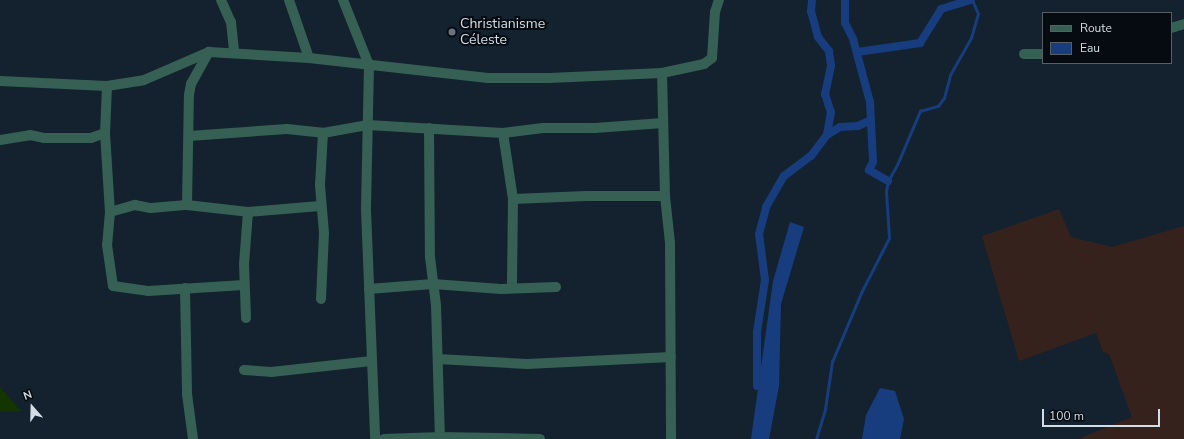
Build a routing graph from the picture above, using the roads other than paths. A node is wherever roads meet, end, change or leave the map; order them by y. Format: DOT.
graph roads {
  1 [pos="221,0"];
  2 [pos="289,0"];
  3 [pos="343,0"];
  4 [pos="719,0"];
  5 [pos="1184,24"];
  6 [pos="1172,28"];
  7 [pos="209,52"];
  8 [pos="234,52"];
  9 [pos="1024,54"];
  10 [pos="1042,54"];
  11 [pos="309,58"];
  12 [pos="369,65"];
  13 [pos="662,73"];
  14 [pos="0,81"];
  15 [pos="107,86"];
  16 [pos="663,123"];
  17 [pos="368,125"];
  18 [pos="429,128"];
  19 [pos="105,133"];
  20 [pos="323,133"];
  21 [pos="503,133"];
  22 [pos="189,136"];
  23 [pos="0,140"];
  24 [pos="665,196"];
  25 [pos="512,199"];
  26 [pos="187,205"];
  27 [pos="320,206"];
  28 [pos="110,212"];
  29 [pos="248,212"];
  30 [pos="433,284"];
  31 [pos="244,285"];
  32 [pos="512,287"];
  33 [pos="556,287"];
  34 [pos="186,288"];
  35 [pos="369,289"];
  36 [pos="322,299"];
  37 [pos="246,318"];
  38 [pos="671,357"];
  39 [pos="438,359"];
  40 [pos="372,361"];
  41 [pos="244,370"];
  42 [pos="440,438"];
  43 [pos="193,439"];
  44 [pos="374,439"];
  45 [pos="384,439"];
  46 [pos="497,439"];
  47 [pos="540,439"];
  48 [pos="671,439"];
  1 -- 8 [label="street"];
  2 -- 11 [label="street"];
  3 -- 12 [label="street"];
  4 -- 13 [label="street"];
  5 -- 6 [label="street"];
  7 -- 8 [label="street"];
  7 -- 15 [label="street"];
  7 -- 22 [label="street"];
  8 -- 11 [label="street"];
  9 -- 10 [label="street"];
  11 -- 12 [label="street"];
  12 -- 13 [label="street"];
  12 -- 17 [label="street"];
  13 -- 16 [label="street"];
  14 -- 15 [label="street"];
  15 -- 19 [label="street"];
  16 -- 21 [label="street"];
  16 -- 24 [label="street"];
  17 -- 18 [label="street"];
  17 -- 20 [label="street"];
  17 -- 35 [label="street"];
  18 -- 21 [label="street"];
  18 -- 30 [label="street"];
  19 -- 23 [label="street"];
  19 -- 28 [label="street"];
  20 -- 22 [label="street"];
  20 -- 27 [label="street"];
  21 -- 25 [label="street"];
  22 -- 26 [label="street"];
  24 -- 25 [label="street"];
  24 -- 38 [label="street"];
  25 -- 32 [label="street"];
  26 -- 28 [label="street"];
  26 -- 29 [label="street"];
  27 -- 29 [label="street"];
  27 -- 36 [label="street"];
  28 -- 34 [label="street"];
  29 -- 31 [label="street"];
  30 -- 32 [label="street"];
  30 -- 35 [label="street"];
  30 -- 39 [label="street"];
  31 -- 34 [label="street"];
  31 -- 37 [label="street"];
  32 -- 33 [label="street"];
  34 -- 43 [label="street"];
  35 -- 40 [label="street"];
  38 -- 39 [label="street"];
  38 -- 48 [label="street"];
  39 -- 42 [label="street"];
  40 -- 41 [label="street"];
  40 -- 44 [label="street"];
  42 -- 45 [label="street"];
  42 -- 46 [label="street"];
  46 -- 47 [label="street"];
}
